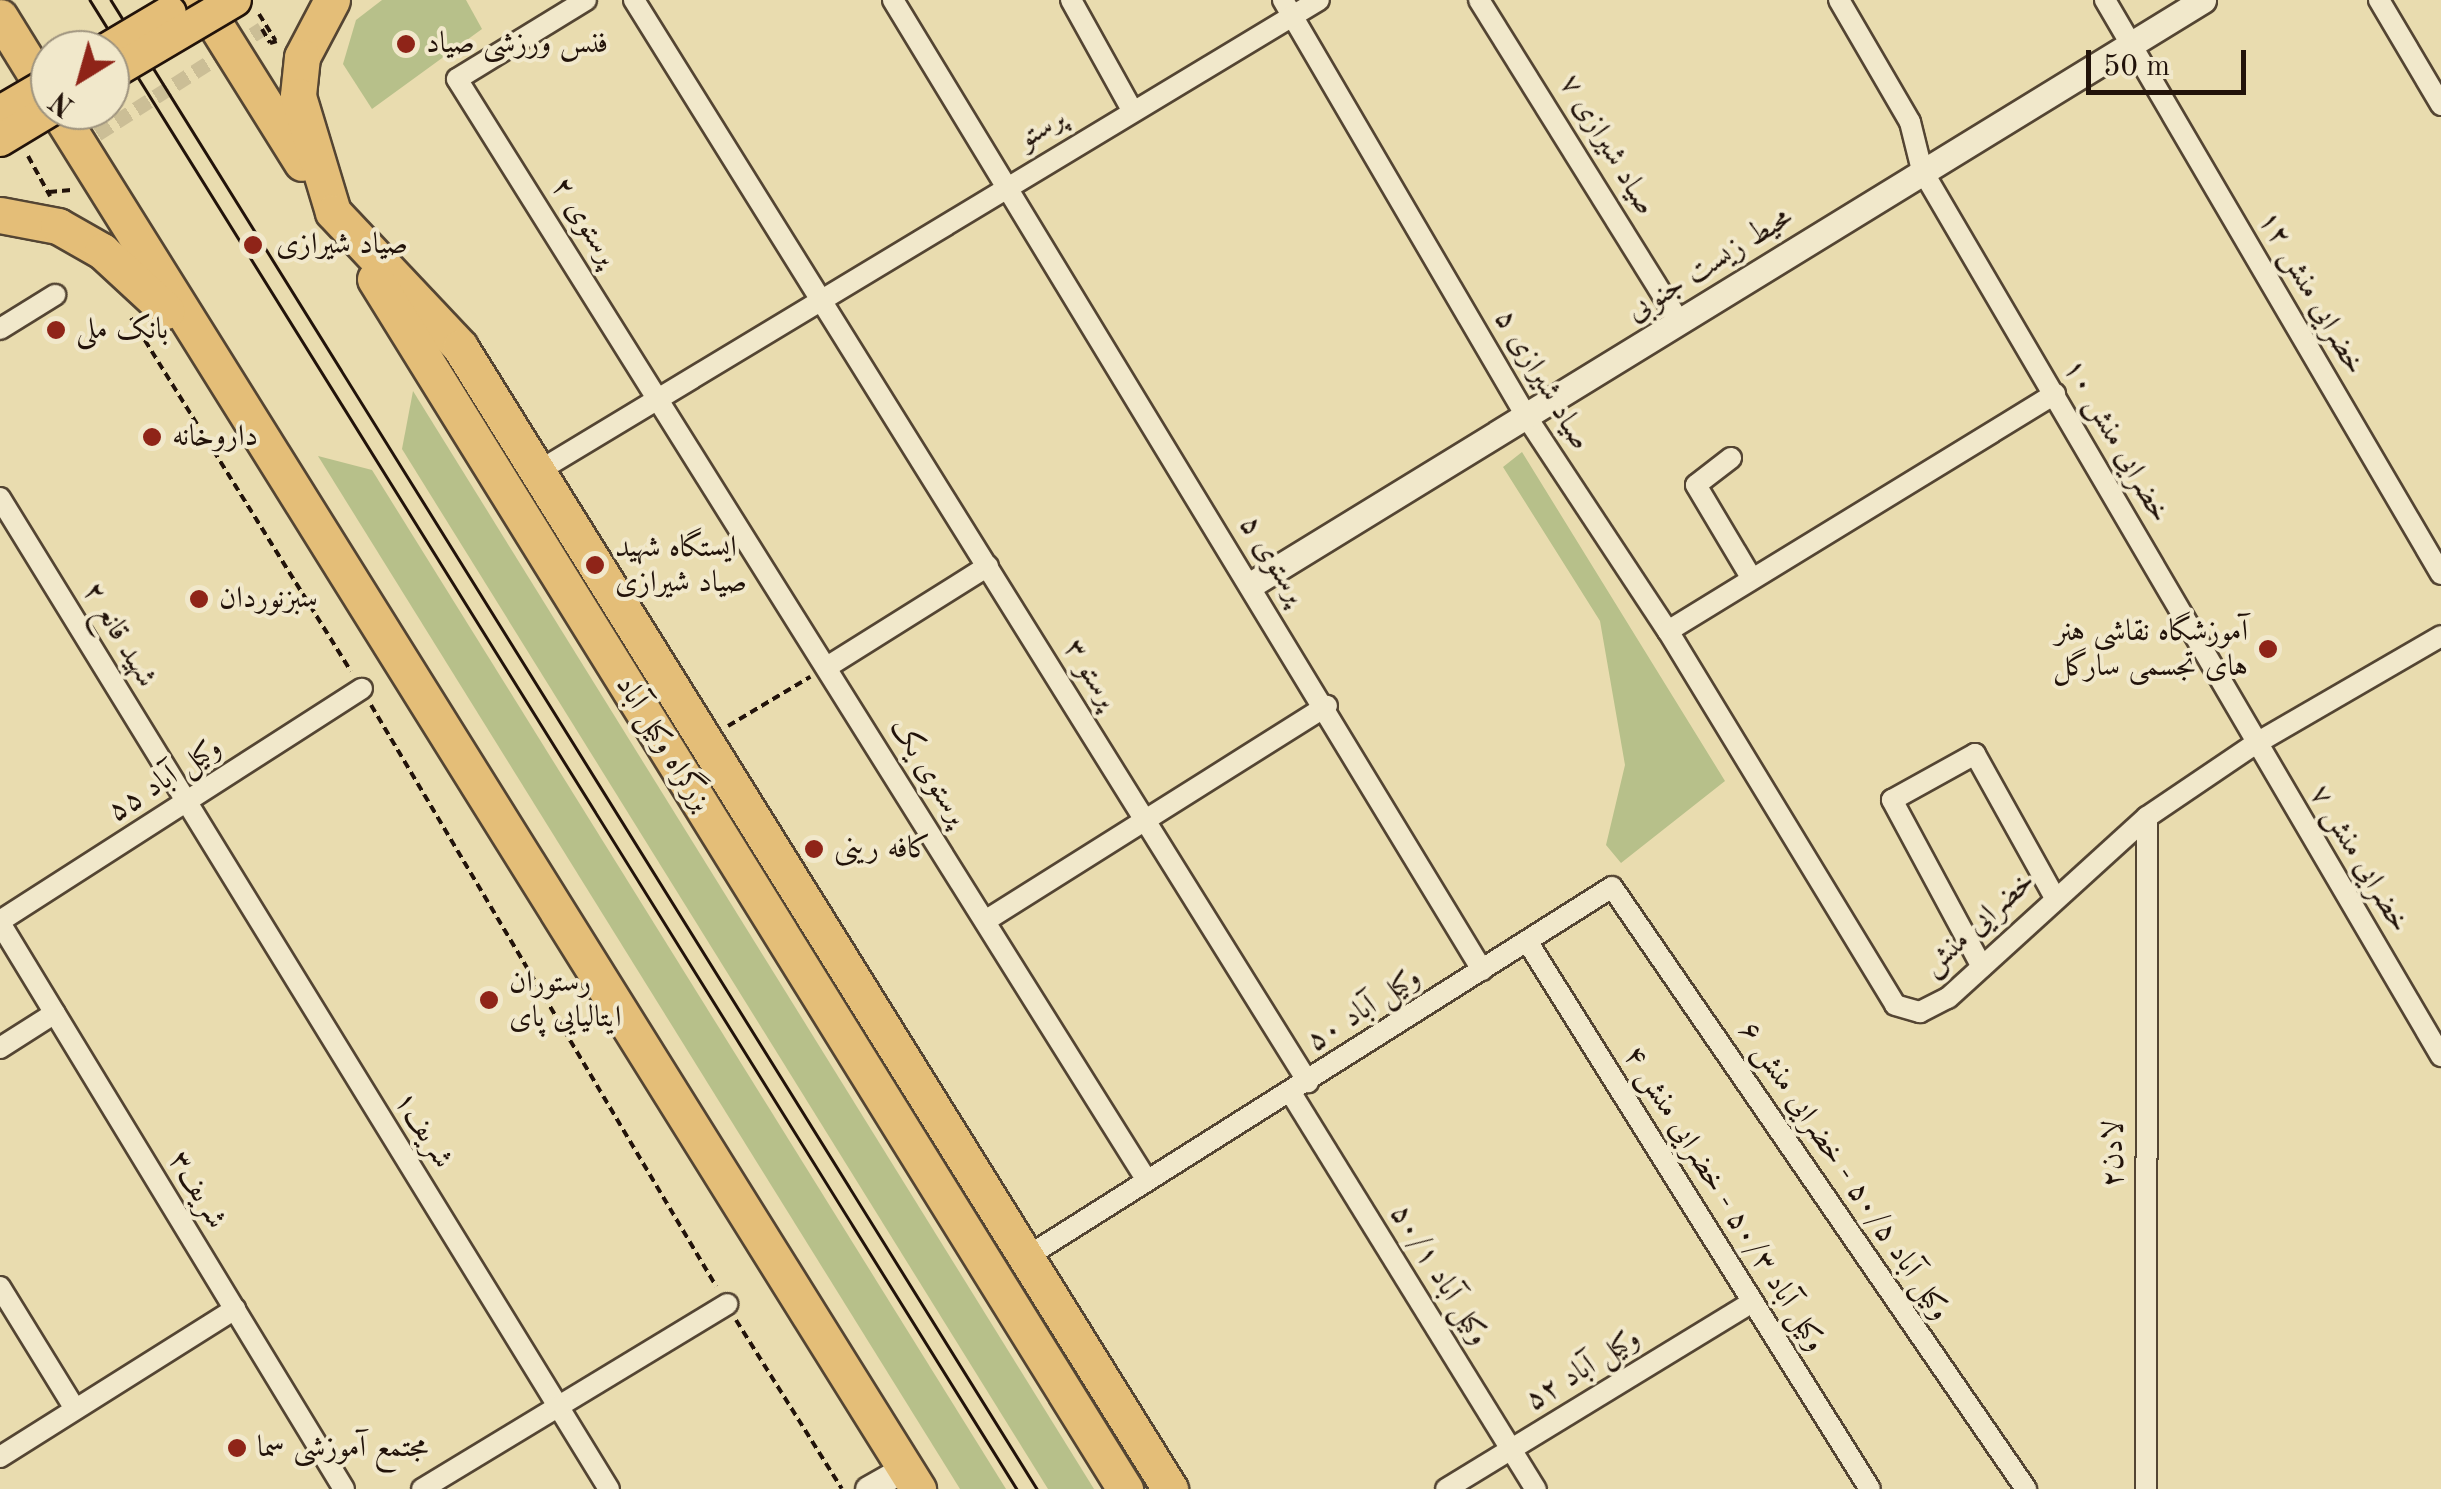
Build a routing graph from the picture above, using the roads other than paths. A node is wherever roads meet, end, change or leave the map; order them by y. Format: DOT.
graph roads {
  1 [pos="191,0"];
  2 [pos="200,0"];
  3 [pos="332,0"];
  4 [pos="586,0"];
  5 [pos="634,0"];
  6 [pos="892,0"];
  7 [pos="1071,0"];
  8 [pos="1320,0"];
  9 [pos="1480,0"];
  10 [pos="1839,0"];
  11 [pos="2105,0"];
  12 [pos="2203,0"];
  13 [pos="2380,0"];
  14 [pos="244,2"];
  15 [pos="1289,8"];
  16 [pos="0,17"];
  17 [pos="130,36"];
  18 [pos="2128,42"];
  19 [pos="130,63"];
  20 [pos="30,66"];
  21 [pos="30,95"];
  22 [pos="2441,105"];
  23 [pos="1132,110"];
  24 [pos="0,112"];
  25 [pos="30,123"];
  26 [pos="67,130"];
  27 [pos="0,140"];
  28 [pos="1922,170"];
  29 [pos="1006,185"];
  30 [pos="334,212"];
  31 [pos="0,215"];
  32 [pos="55,295"];
  33 [pos="824,297"];
  34 [pos="1680,323"];
  35 [pos="0,329"];
  36 [pos="201,343"];
  37 [pos="2055,394"];
  38 [pos="659,398"];
  39 [pos="1526,416"];
  40 [pos="1731,458"];
  41 [pos="537,472"];
  42 [pos="0,498"];
  43 [pos="988,566"];
  44 [pos="2441,574"];
  45 [pos="1752,579"];
  46 [pos="1252,584"];
  47 [pos="1668,631"];
  48 [pos="2441,636"];
  49 [pos="827,667"];
  50 [pos="362,688"];
  51 [pos="1327,706"];
  52 [pos="2256,744"];
  53 [pos="1762,784"];
  54 [pos="186,802"];
  55 [pos="2148,818"];
  56 [pos="1146,820"];
  57 [pos="1612,887"];
  58 [pos="2054,896"];
  59 [pos="985,921"];
  60 [pos="0,922"];
  61 [pos="1527,941"];
  62 [pos="1982,967"];
  63 [pos="1482,970"];
  64 [pos="54,1013"];
  65 [pos="0,1048"];
  66 [pos="2441,1056"];
  67 [pos="1299,1088"];
  68 [pos="1146,1179"];
  69 [pos="1025,1258"];
  70 [pos="0,1286"];
  71 [pos="1752,1302"];
  72 [pos="726,1304"];
  73 [pos="234,1309"];
  74 [pos="1059,1312"];
  75 [pos="1063,1388"];
  76 [pos="557,1406"];
  77 [pos="75,1409"];
  78 [pos="1511,1450"];
  79 [pos="0,1456"];
  80 [pos="911,1478"];
  81 [pos="869,1488"];
  82 [pos="344,1489"];
  83 [pos="422,1489"];
  84 [pos="609,1489"];
  85 [pos="1125,1489"];
  86 [pos="1170,1489"];
  87 [pos="1446,1489"];
  88 [pos="1536,1489"];
  89 [pos="1870,1489"];
  90 [pos="2026,1489"];
  91 [pos="2146,1489"];
  1 -- 17 [label="main road, bridge"];
  2 -- 30 [label="highway, بزرگراه وکیل آباد"];
  3 -- 30 [label="highway"];
  4 -- 38 [label="street, پرستوی ۲"];
  5 -- 33 [label="street, پرستو ۳"];
  6 -- 29 [label="street, پرستوی ۵"];
  7 -- 23 [label="street"];
  8 -- 15 [label="street, پرستو"];
  9 -- 34 [label="street, صیاد شیرازی ۷"];
  10 -- 28 [label="street, خضرایی منش ۱۰"];
  11 -- 18 [label="street, خضرایی منش ۱۲"];
  12 -- 18 [label="street, محیط زیست جنوبی"];
  13 -- 22 [label="street"];
  14 -- 19 [label="main road, bridge"];
  15 -- 23 [label="street, پرستو"];
  15 -- 39 [label="street, صیاد شیرازی ۵"];
  16 -- 20 [label="highway"];
  18 -- 28 [label="street, محیط زیست جنوبی"];
  18 -- 44 [label="street, خضرایی منش ۱۲"];
  21 -- 24 [label="main road, bridge"];
  23 -- 29 [label="street, پرستو"];
  25 -- 27 [label="main road, bridge"];
  26 -- 36 [label="highway"];
  28 -- 34 [label="street, محیط زیست جنوبی"];
  28 -- 37 [label="street, خضرایی منش ۱۰"];
  29 -- 33 [label="street, پرستو"];
  29 -- 46 [label="street, پرستوی ۵"];
  30 -- 41 [label="highway"];
  30 -- 75 [label="highway, بزرگراه وکیل آباد"];
  31 -- 36 [label="highway"];
  32 -- 35 [label="street"];
  33 -- 38 [label="street, پرستو"];
  33 -- 43 [label="street, پرستو ۳"];
  34 -- 39 [label="street, محیط زیست جنوبی"];
  36 -- 80 [label="highway"];
  37 -- 45 [label="street"];
  37 -- 52 [label="street, خضرایی منش ۱۰"];
  38 -- 41 [label="street, پرستو"];
  38 -- 49 [label="street, پرستوی یک"];
  39 -- 46 [label="street, محیط زیست جنوبی"];
  39 -- 47 [label="street, صیاد شیرازی ۵"];
  40 -- 45 [label="street"];
  41 -- 69 [label="highway"];
  42 -- 54 [label="street, شهید قانع ۲"];
  43 -- 49 [label="street"];
  43 -- 56 [label="street, پرستو ۳"];
  45 -- 47 [label="street"];
  46 -- 51 [label="street, پرستوی ۵"];
  47 -- 53 [label="street, صیاد شیرازی ۵"];
  48 -- 52 [label="street, خضرایی منش"];
  49 -- 59 [label="street, پرستوی یک"];
  50 -- 54 [label="street, ۵۵ وکیل آباد"];
  51 -- 56 [label="street"];
  51 -- 63 [label="street, پرستوی ۵"];
  52 -- 55 [label="street, خضرایی منش"];
  52 -- 66 [label="street, خضرایی منش ۷"];
  53 -- 62 [label="street, خضرایی منش"];
  54 -- 60 [label="street, ۵۵ وکیل آباد"];
  54 -- 76 [label="street, شریف١"];
  55 -- 58 [label="street, خضرایی منش"];
  55 -- 91 [label="street, لادن۲"];
  56 -- 59 [label="street"];
  56 -- 67 [label="street, پرستو ۳"];
  57 -- 61 [label="street, ۵۰ وکیل آباد"];
  57 -- 90 [label="street, وکیل آباد ۵۰/۵ - خضرایی منش ۶"];
  58 -- 62 [label="street, خضرایی منش"];
  58 -- 62 [label="street"];
  59 -- 68 [label="street, پرستوی یک"];
  60 -- 64 [label="street, شریف٣"];
  61 -- 63 [label="street, ۵۰ وکیل آباد"];
  61 -- 71 [label="street, وکیل آباد ۵۰/۳ - خضرایی منش ۴"];
  63 -- 67 [label="street, ۵۰ وکیل آباد"];
  64 -- 65 [label="street"];
  64 -- 73 [label="street, شریف٣"];
  67 -- 68 [label="street, ۵۰ وکیل آباد"];
  67 -- 78 [label="street, وکیل آباد ۵۰/۱"];
  68 -- 69 [label="street, ۵۰ وکیل آباد"];
  69 -- 74 [label="highway"];
  70 -- 77 [label="street"];
  71 -- 78 [label="street, ۵۲ وکیل آباد"];
  71 -- 89 [label="street, وکیل آباد ۵۰/۳ - خضرایی منش ۴"];
  72 -- 76 [label="street"];
  73 -- 77 [label="street"];
  73 -- 82 [label="street, شریف٣"];
  74 -- 75 [label="highway"];
  74 -- 86 [label="highway"];
  75 -- 85 [label="highway, بزرگراه وکیل آباد"];
  76 -- 83 [label="street"];
  76 -- 84 [label="street, شریف١"];
  77 -- 79 [label="street"];
  78 -- 87 [label="street, ۵۲ وکیل آباد"];
  78 -- 88 [label="street, وکیل آباد ۵۰/۱"];
  80 -- 81 [label="street"];
}
